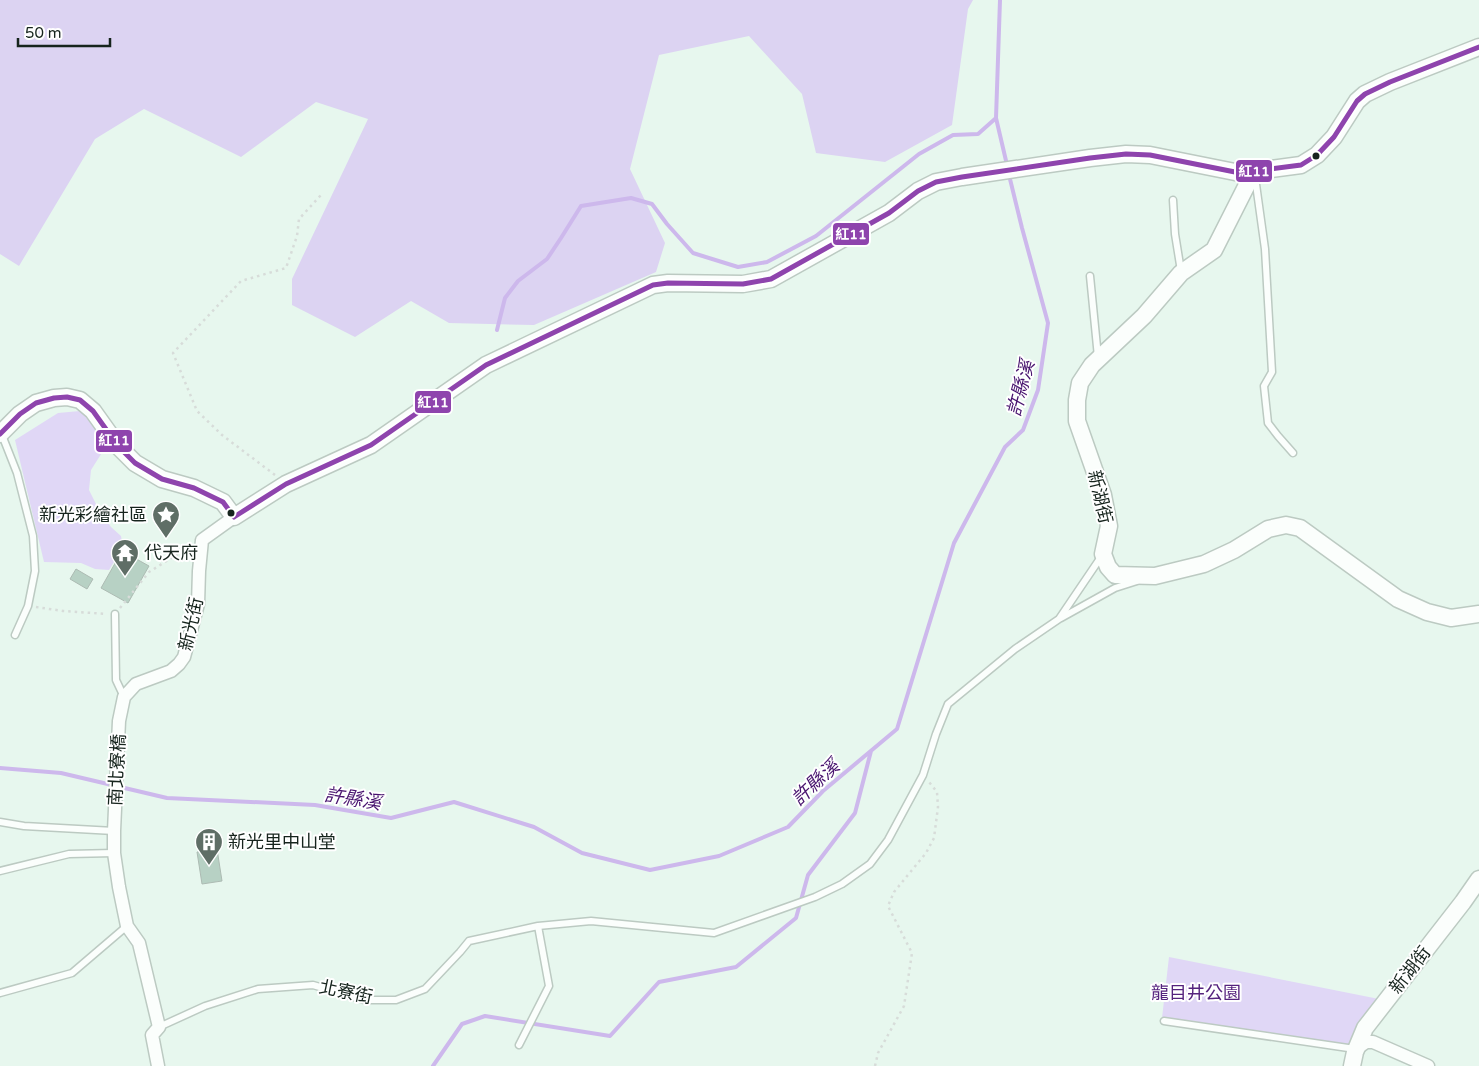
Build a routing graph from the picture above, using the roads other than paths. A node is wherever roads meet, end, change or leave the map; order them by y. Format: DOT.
graph roads {
  1 [pos="1474,49"];
  2 [pos="1254,171"];
  3 [pos="1173,200"];
  4 [pos="1181,273"];
  5 [pos="1090,276"];
  6 [pos="1098,359"];
  7 [pos="0,433"];
  8 [pos="1293,453"];
  9 [pos="234,517"];
  10 [pos="1103,554"];
  11 [pos="1155,576"];
  12 [pos="115,614"];
  13 [pos="1479,614"];
  14 [pos="1059,619"];
  15 [pos="14,635"];
  16 [pos="124,697"];
  17 [pos="0,822"];
  18 [pos="114,824"];
  19 [pos="114,852"];
  20 [pos="0,871"];
  21 [pos="1479,879"];
  22 [pos="127,926"];
  23 [pos="538,926"];
  24 [pos="0,993"];
  25 [pos="1164,1021"];
  26 [pos="159,1027"];
  27 [pos="519,1045"];
  28 [pos="1356,1049"];
  29 [pos="158,1066"];
  30 [pos="1352,1066"];
  31 [pos="1428,1066"];
  1 -- 2 [label="street"];
  2 -- 4 [label="street, 新湖街"];
  2 -- 8 [label="lane"];
  2 -- 9 [label="street"];
  3 -- 4 [label="lane"];
  4 -- 6 [label="street, 新湖街"];
  5 -- 6 [label="lane"];
  6 -- 10 [label="street, 新湖街"];
  7 -- 9 [label="street"];
  7 -- 15 [label="lane"];
  9 -- 16 [label="street, 新光街"];
  10 -- 11 [label="street"];
  10 -- 14 [label="lane"];
  11 -- 13 [label="street"];
  11 -- 14 [label="lane, 北寮街"];
  12 -- 16 [label="lane"];
  14 -- 23 [label="lane, 北寮街"];
  16 -- 18 [label="street, 南北寮橋"];
  17 -- 18 [label="lane"];
  18 -- 19 [label="street"];
  19 -- 20 [label="lane"];
  19 -- 22 [label="street"];
  21 -- 28 [label="street, 新湖街"];
  22 -- 24 [label="lane"];
  22 -- 26 [label="street"];
  23 -- 26 [label="lane, 北寮街"];
  23 -- 27 [label="lane"];
  25 -- 28 [label="lane"];
  26 -- 29 [label="street"];
  28 -- 30 [label="street, 新湖街"];
  28 -- 31 [label="street"];
}
